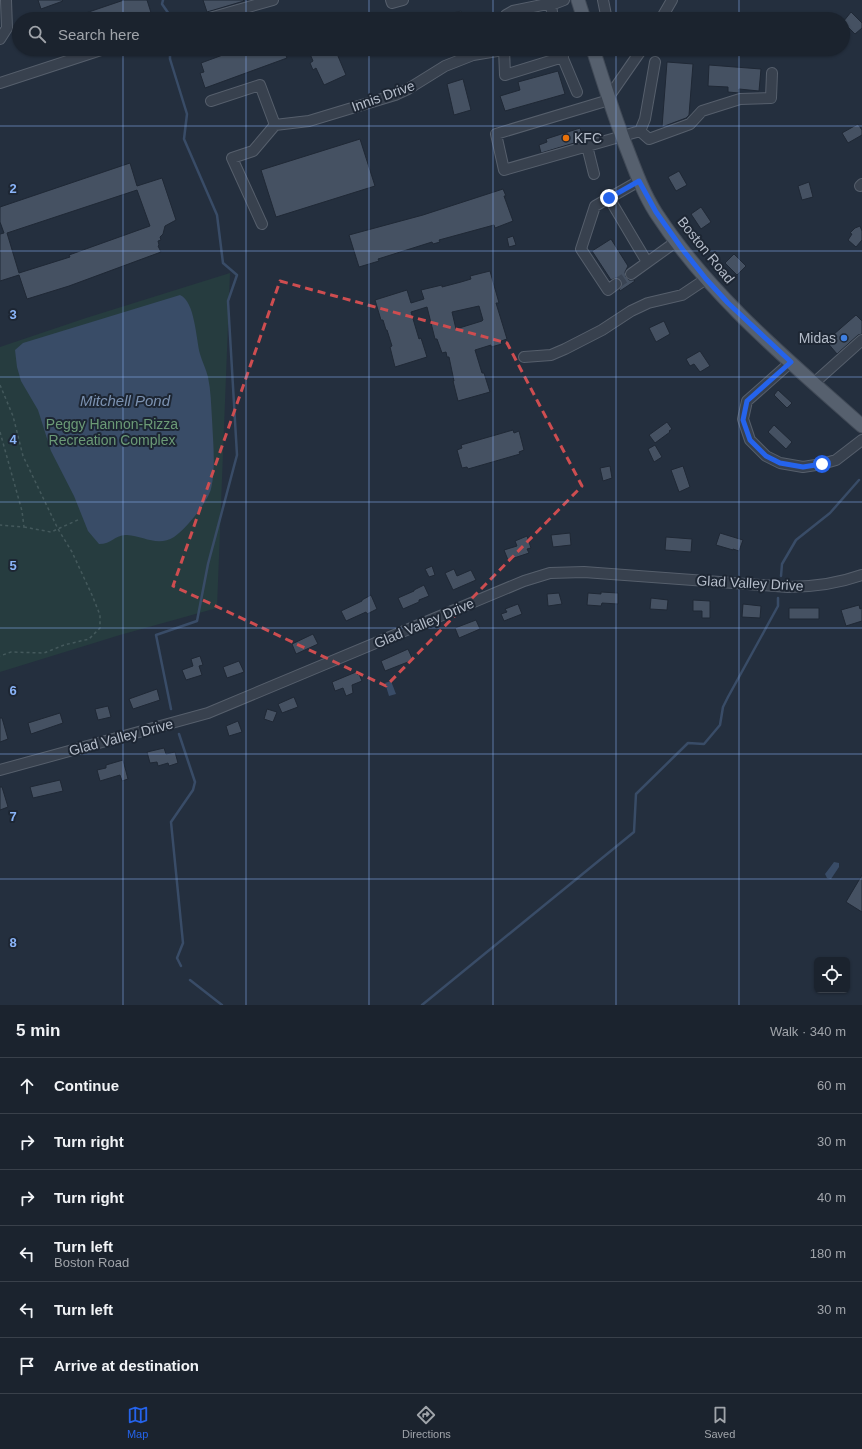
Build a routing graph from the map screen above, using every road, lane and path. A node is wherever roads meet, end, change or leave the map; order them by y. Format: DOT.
graph roads {
  1 [pos="6,0"];
  2 [pos="273,0"];
  3 [pos="391,0"];
  4 [pos="403,0"];
  5 [pos="564,0"];
  6 [pos="578,0"];
  7 [pos="603,0"];
  8 [pos="672,0"];
  9 [pos="551,5"];
  10 [pos="231,12"];
  11 [pos="510,12"];
  12 [pos="552,12"];
  13 [pos="582,12"];
  14 [pos="605,12"];
  15 [pos="665,12"];
  16 [pos="0,39"];
  17 [pos="83,56"];
  18 [pos="470,56"];
  19 [pos="506,56"];
  20 [pos="553,56"];
  21 [pos="562,56"];
  22 [pos="595,56"];
  23 [pos="637,56"];
  24 [pos="655,62"];
  25 [pos="772,73"];
  26 [pos="0,83"];
  27 [pos="577,92"];
  28 [pos="608,99"];
  29 [pos="211,101"];
  30 [pos="275,125"];
  31 [pos="640,131"];
  32 [pos="622,136"];
  33 [pos="587,146"];
  34 [pos="594,174"];
  35 [pos="639,181"];
  36 [pos="609,198"];
  37 [pos="262,224"];
  38 [pos="677,241"];
  39 [pos="647,262"];
  40 [pos="631,274"];
  41 [pos="706,279"];
  42 [pos="616,284"];
  43 [pos="862,340"];
  44 [pos="524,357"];
  45 [pos="791,362"];
  46 [pos="814,383"];
  47 [pos="0,385"];
  48 [pos="862,426"];
  49 [pos="0,432"];
  50 [pos="862,440"];
  51 [pos="80,519"];
  52 [pos="0,524"];
  53 [pos="24,527"];
  54 [pos="58,530"];
  55 [pos="862,575"];
  56 [pos="0,656"];
  57 [pos="0,770"];
  1 -- 16 [label="street"];
  2 -- 10 [label="street"];
  3 -- 4 [label="street"];
  5 -- 9 [label="street"];
  6 -- 13 [label="main road"];
  7 -- 14 [label="street"];
  8 -- 15 [label="street"];
  9 -- 11 [label="street"];
  9 -- 12 [label="street"];
  17 -- 26 [label="street"];
  18 -- 30 [label="street, Innis Drive"];
  19 -- 20 [label="street"];
  21 -- 27 [label="street"];
  22 -- 28 [label="main road, Boston Road"];
  23 -- 28 [label="street"];
  24 -- 31 [label="street"];
  25 -- 31 [label="street"];
  28 -- 32 [label="main road, Boston Road"];
  28 -- 33 [label="street"];
  29 -- 30 [label="street"];
  30 -- 37 [label="street"];
  31 -- 32 [label="street"];
  32 -- 33 [label="street"];
  32 -- 35 [label="main road, Boston Road"];
  33 -- 34 [label="street"];
  35 -- 36 [label="street"];
  35 -- 38 [label="main road, Boston Road"];
  36 -- 39 [label="street"];
  36 -- 42 [label="street"];
  38 -- 39 [label="street"];
  38 -- 41 [label="main road, Boston Road"];
  39 -- 40 [label="street"];
  41 -- 44 [label="street"];
  41 -- 45 [label="main road, Boston Road"];
  43 -- 46 [label="street"];
  45 -- 46 [label="main road, Boston Road"];
  45 -- 50 [label="street"];
  46 -- 48 [label="main road, Boston Road"];
  47 -- 54 [label="path"];
  49 -- 53 [label="path"];
  51 -- 54 [label="path"];
  52 -- 53 [label="path"];
  53 -- 54 [label="path"];
  54 -- 56 [label="path"];
  55 -- 57 [label="street, Glad Valley Drive"];
}
